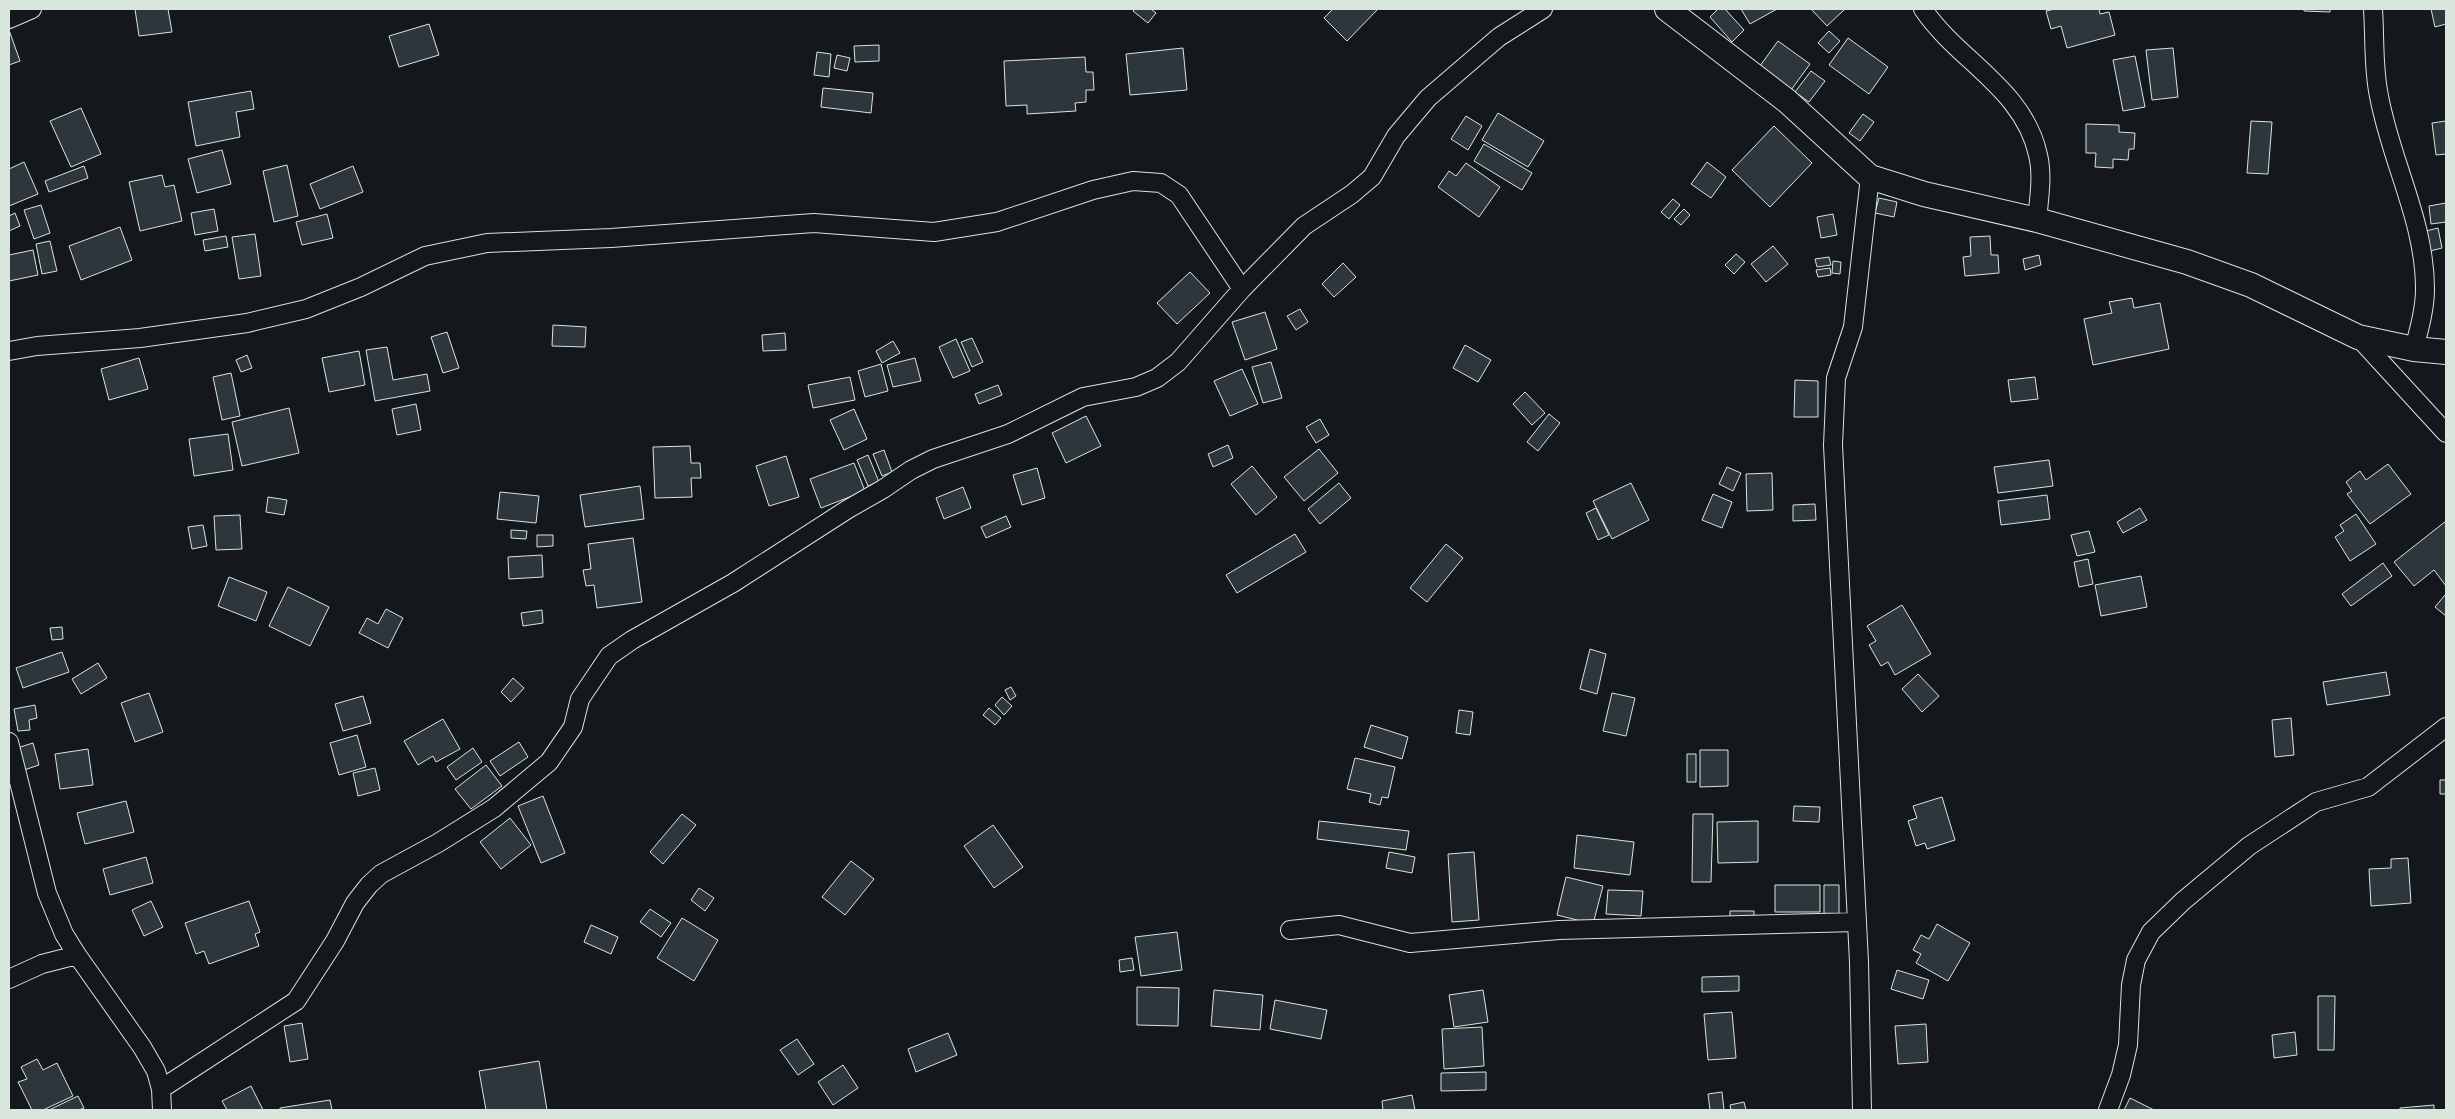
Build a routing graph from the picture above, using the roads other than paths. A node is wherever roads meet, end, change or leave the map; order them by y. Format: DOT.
graph roads {
  1 [pos="32,9"];
  2 [pos="1543,9"];
  3 [pos="1667,9"];
  4 [pos="1923,9"];
  5 [pos="2373,9"];
  6 [pos="9,19"];
  7 [pos="1870,177"];
  8 [pos="2037,220"];
  9 [pos="1242,289"];
  10 [pos="2358,337"];
  11 [pos="2414,349"];
  12 [pos="9,351"];
  13 [pos="2446,352"];
  14 [pos="2446,433"];
  15 [pos="2446,727"];
  16 [pos="9,742"];
  17 [pos="1857,922"];
  18 [pos="1290,930"];
  19 [pos="77,956"];
  20 [pos="9,980"];
  21 [pos="161,1089"];
  22 [pos="162,1110"];
  23 [pos="1862,1110"];
  24 [pos="2108,1110"];
  1 -- 6 [label="street"];
  2 -- 9 [label="street"];
  3 -- 7 [label="street"];
  4 -- 8 [label="street"];
  5 -- 11 [label="street"];
  7 -- 8 [label="street"];
  7 -- 17 [label="street"];
  8 -- 10 [label="street"];
  9 -- 12 [label="street"];
  9 -- 21 [label="street"];
  10 -- 11 [label="street"];
  10 -- 14 [label="street"];
  11 -- 13 [label="street"];
  15 -- 24 [label="street"];
  16 -- 19 [label="street"];
  17 -- 18 [label="street"];
  17 -- 23 [label="street"];
  19 -- 20 [label="street"];
  19 -- 21 [label="street"];
  21 -- 22 [label="street"];
}
